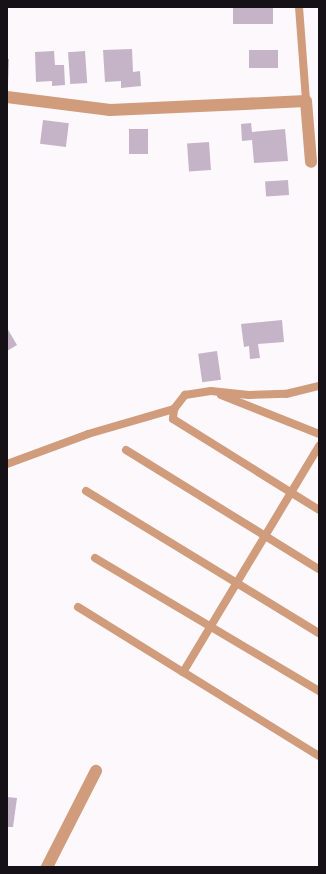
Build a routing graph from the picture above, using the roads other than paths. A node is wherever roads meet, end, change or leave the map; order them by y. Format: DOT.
graph roads {
  1 [pos="299,7"];
  2 [pos="7,97"];
  3 [pos="306,100"];
  4 [pos="311,162"];
  5 [pos="319,386"];
  6 [pos="211,391"];
  7 [pos="174,409"];
  8 [pos="319,434"];
  9 [pos="319,446"];
  10 [pos="126,450"];
  11 [pos="7,464"];
  12 [pos="86,491"];
  13 [pos="292,492"];
  14 [pos="319,510"];
  15 [pos="265,538"];
  16 [pos="95,558"];
  17 [pos="319,569"];
  18 [pos="237,584"];
  19 [pos="78,607"];
  20 [pos="211,627"];
  21 [pos="319,633"];
  22 [pos="183,672"];
  23 [pos="319,691"];
  24 [pos="319,756"];
  25 [pos="96,771"];
  26 [pos="47,867"];
  1 -- 3 [label="lane"];
  2 -- 3 [label="street"];
  3 -- 4 [label="street"];
  5 -- 6 [label="lane"];
  6 -- 7 [label="lane"];
  6 -- 8 [label="lane"];
  7 -- 11 [label="lane"];
  7 -- 13 [label="lane"];
  9 -- 13 [label="lane"];
  10 -- 15 [label="lane"];
  12 -- 18 [label="lane"];
  13 -- 14 [label="lane"];
  13 -- 15 [label="lane"];
  15 -- 17 [label="lane"];
  15 -- 18 [label="lane"];
  16 -- 20 [label="lane"];
  18 -- 20 [label="lane"];
  18 -- 21 [label="lane"];
  19 -- 22 [label="lane"];
  20 -- 22 [label="lane"];
  20 -- 23 [label="lane"];
  22 -- 24 [label="lane"];
  25 -- 26 [label="street"];
}
